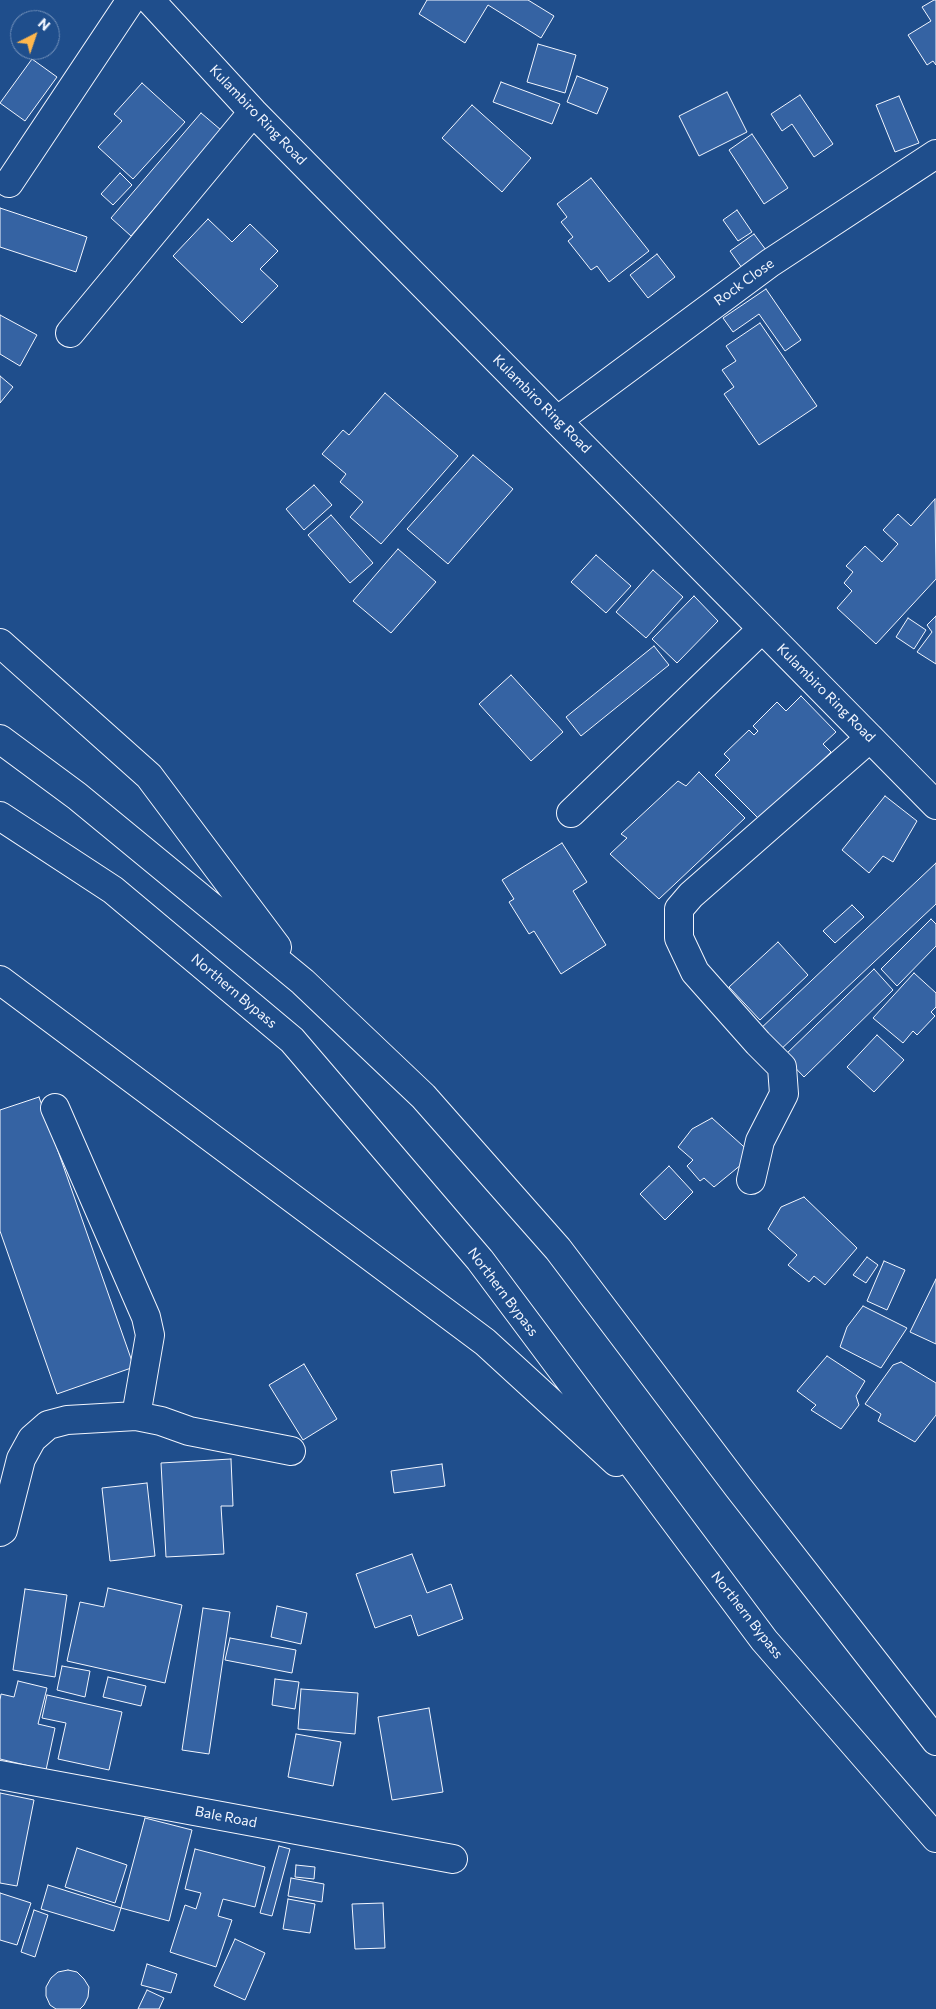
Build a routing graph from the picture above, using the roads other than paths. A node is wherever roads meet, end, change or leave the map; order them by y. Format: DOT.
graph roads {
  1 [pos="131,0"];
  2 [pos="150,0"];
  3 [pos="253,112"];
  4 [pos="936,154"];
  5 [pos="10,183"];
  6 [pos="70,333"];
  7 [pos="558,420"];
  8 [pos="762,629"];
  9 [pos="0,642"];
  10 [pos="870,738"];
  11 [pos="0,739"];
  12 [pos="936,805"];
  13 [pos="571,813"];
  14 [pos="0,816"];
  15 [pos="0,980"];
  16 [pos="303,982"];
  17 [pos="55,1108"];
  18 [pos="751,1180"];
  19 [pos="136,1416"];
  20 [pos="290,1451"];
  21 [pos="665,1507"];
  22 [pos="0,1532"];
  23 [pos="936,1741"];
  24 [pos="0,1775"];
  25 [pos="936,1838"];
  26 [pos="453,1859"];
  1 -- 5 [label="main road"];
  2 -- 3 [label="main road, Kulambiro Ring Road"];
  3 -- 6 [label="main road"];
  3 -- 7 [label="main road, Kulambiro Ring Road"];
  4 -- 7 [label="main road, Rock Close"];
  7 -- 8 [label="main road, Kulambiro Ring Road"];
  8 -- 10 [label="main road, Kulambiro Ring Road"];
  8 -- 13 [label="main road"];
  9 -- 16 [label="main road"];
  10 -- 12 [label="main road, Kulambiro Ring Road"];
  10 -- 18 [label="main road"];
  11 -- 16 [label="main road"];
  14 -- 21 [label="main road, Northern Bypass"];
  15 -- 21 [label="main road"];
  16 -- 23 [label="main road"];
  17 -- 19 [label="main road"];
  19 -- 20 [label="main road"];
  19 -- 22 [label="main road"];
  21 -- 25 [label="main road, Northern Bypass"];
  24 -- 26 [label="main road, Bale Road"];
}
